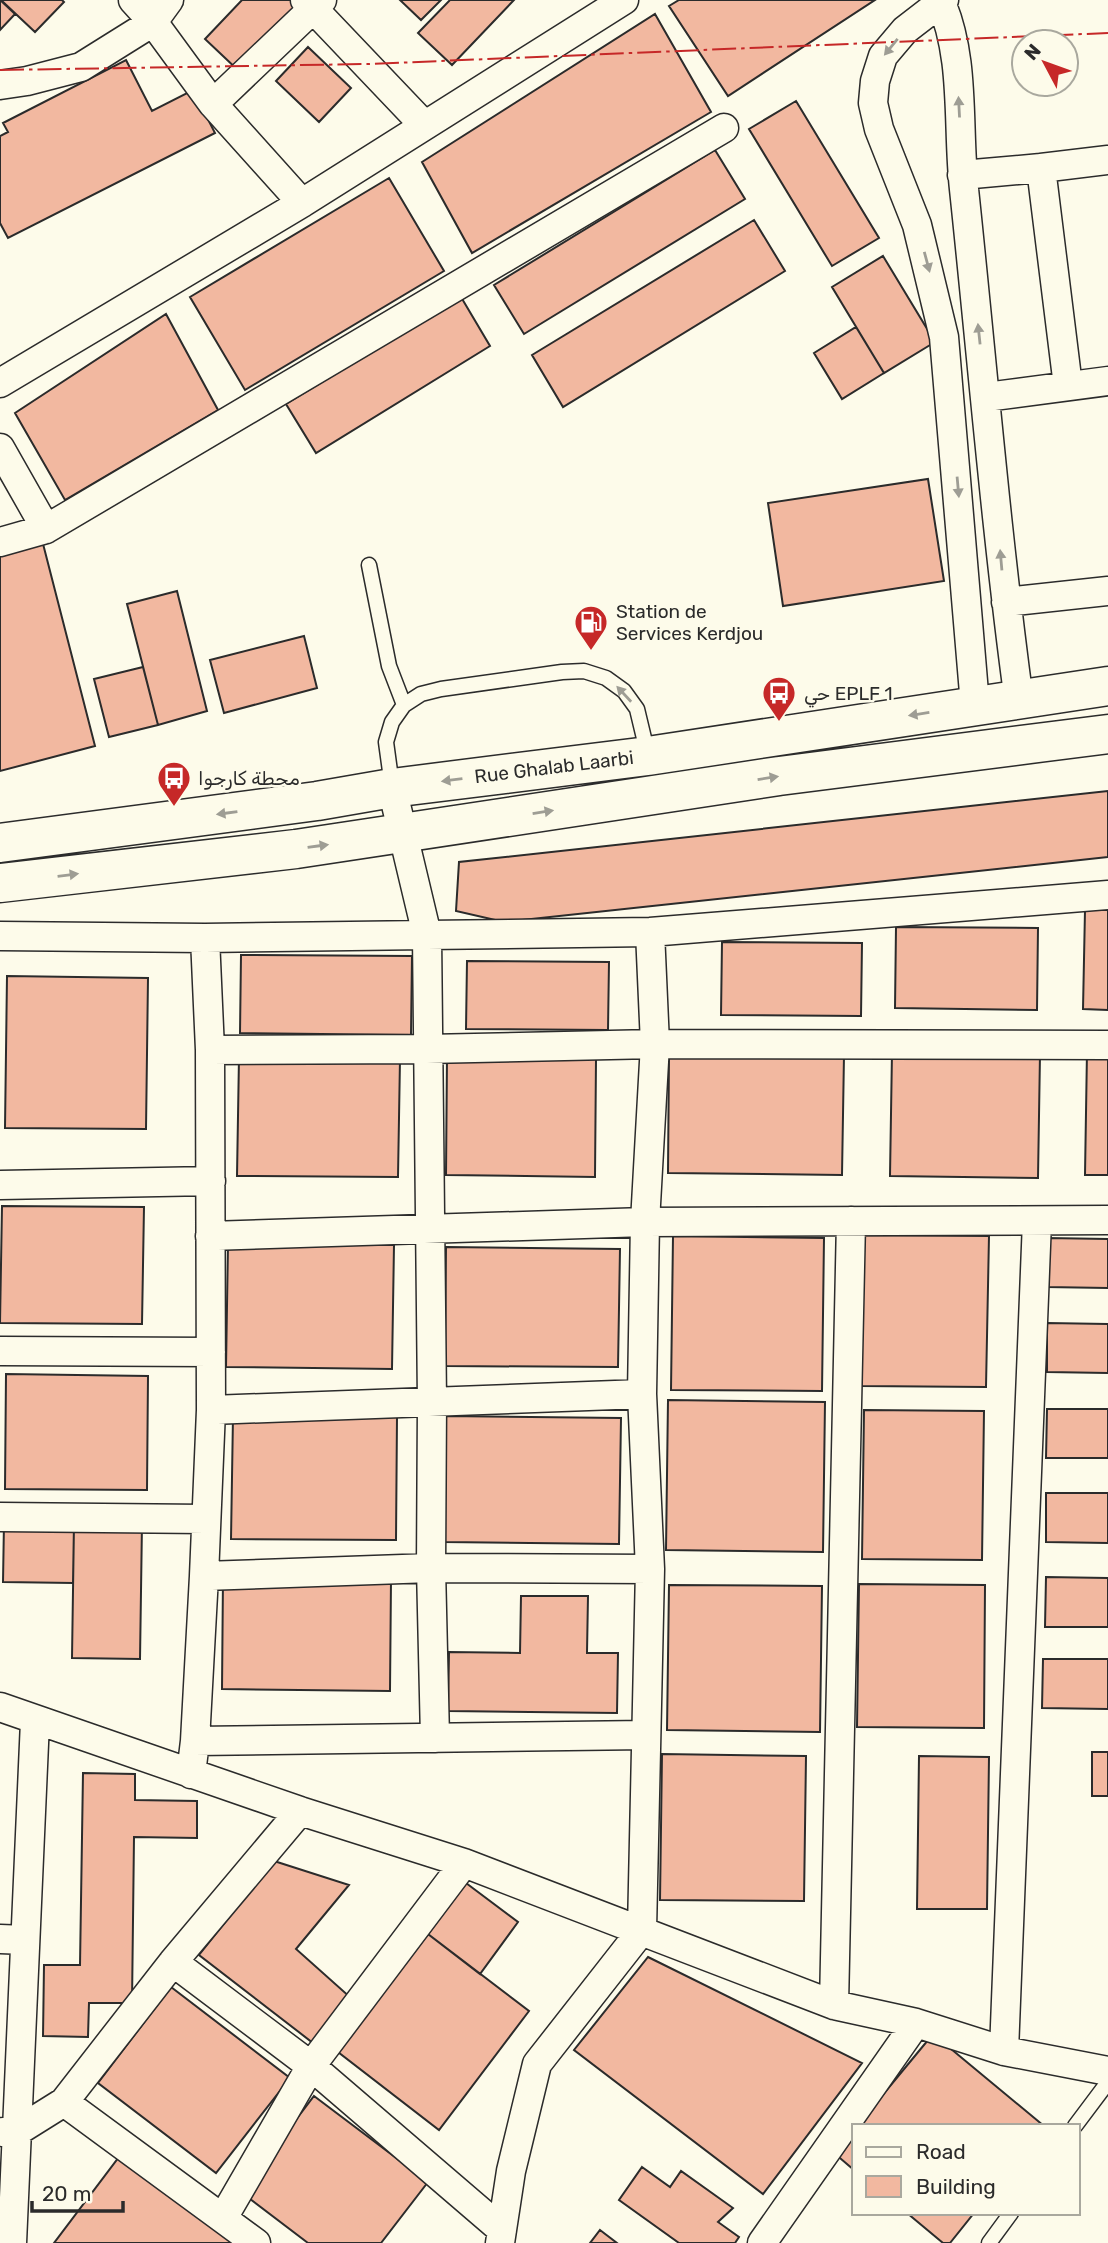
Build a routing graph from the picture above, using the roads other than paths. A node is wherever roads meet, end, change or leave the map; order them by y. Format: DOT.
graph roads {
  1 [pos="133,0"];
  2 [pos="624,0"];
  3 [pos="942,1"];
  4 [pos="314,3"];
  5 [pos="161,11"];
  6 [pos="0,85"];
  7 [pos="213,104"];
  8 [pos="424,125"];
  9 [pos="724,128"];
  10 [pos="1108,160"];
  11 [pos="1041,168"];
  12 [pos="962,175"];
  13 [pos="302,203"];
  14 [pos="1108,381"];
  15 [pos="0,383"];
  16 [pos="1068,386"];
  17 [pos="986,397"];
  18 [pos="0,448"];
  19 [pos="46,529"];
  20 [pos="0,542"];
  21 [pos="369,565"];
  22 [pos="1108,591"];
  23 [pos="1006,602"];
  24 [pos="1108,686"];
  25 [pos="1019,701"];
  26 [pos="404,705"];
  27 [pos="975,705"];
  28 [pos="1108,734"];
  29 [pos="699,748"];
  30 [pos="648,756"];
  31 [pos="392,788"];
  32 [pos="706,788"];
  33 [pos="402,834"];
  34 [pos="0,843"];
  35 [pos="0,883"];
  36 [pos="1108,895"];
  37 [pos="650,932"];
  38 [pos="427,935"];
  39 [pos="0,936"];
  40 [pos="205,938"];
  41 [pos="655,1044"];
  42 [pos="1108,1045"];
  43 [pos="427,1049"];
  44 [pos="210,1050"];
  45 [pos="211,1181"];
  46 [pos="0,1185"];
  47 [pos="1108,1220"];
  48 [pos="850,1221"];
  49 [pos="1037,1221"];
  50 [pos="645,1222"];
  51 [pos="431,1228"];
  52 [pos="210,1236"];
  53 [pos="0,1351"];
  54 [pos="211,1352"];
  55 [pos="642,1394"];
  56 [pos="432,1402"];
  57 [pos="211,1410"];
  58 [pos="0,1517"];
  59 [pos="205,1520"];
  60 [pos="431,1568"];
  61 [pos="650,1569"];
  62 [pos="204,1576"];
  63 [pos="0,1707"];
  64 [pos="35,1721"];
  65 [pos="646,1735"];
  66 [pos="435,1738"];
  67 [pos="195,1741"];
  68 [pos="191,1774"];
  69 [pos="300,1811"];
  70 [pos="464,1863"];
  71 [pos="642,1930"];
  72 [pos="12,1940"];
  73 [pos="173,1962"];
  74 [pos="834,2005"];
  75 [pos="916,2023"];
  76 [pos="1004,2050"];
  77 [pos="311,2066"];
  78 [pos="1108,2071"];
  79 [pos="1108,2082"];
  80 [pos="64,2102"];
  81 [pos="1077,2124"];
  82 [pos="8,2132"];
  83 [pos="1010,2215"];
  84 [pos="223,2218"];
  85 [pos="501,2236"];
  86 [pos="12,2243"];
  87 [pos="256,2243"];
  88 [pos="762,2243"];
  89 [pos="989,2243"];
  1 -- 5 [label="street"];
  2 -- 8 [label="street"];
  12 -- 3 [label="street, one-way"];
  3 -- 27 [label="street, one-way"];
  4 -- 7 [label="street"];
  4 -- 8 [label="street"];
  5 -- 6 [label="street"];
  5 -- 7 [label="street"];
  7 -- 13 [label="street"];
  8 -- 13 [label="street"];
  9 -- 19 [label="street"];
  10 -- 11 [label="street"];
  11 -- 12 [label="street"];
  11 -- 16 [label="street"];
  17 -- 12 [label="street, one-way"];
  13 -- 15 [label="street"];
  14 -- 16 [label="street"];
  16 -- 17 [label="street"];
  23 -- 17 [label="street, one-way"];
  18 -- 19 [label="street"];
  19 -- 20 [label="street"];
  21 -- 26 [label="lane"];
  22 -- 23 [label="street"];
  23 -- 25 [label="street"];
  24 -- 25 [label="main road, Rue Ghalab Laarbi"];
  25 -- 27 [label="main road, Rue Ghalab Laarbi"];
  30 -- 26 [label="lane, one-way"];
  26 -- 31 [label="lane"];
  27 -- 29 [label="main road, Rue Ghalab Laarbi, one-way"];
  32 -- 28 [label="main road, one-way"];
  29 -- 30 [label="main road, Rue Ghalab Laarbi"];
  29 -- 32 [label="main road"];
  30 -- 31 [label="main road, Rue Ghalab Laarbi, one-way"];
  31 -- 33 [label="street"];
  31 -- 34 [label="main road, Rue Ghalab Laarbi, one-way"];
  33 -- 32 [label="main road, one-way"];
  35 -- 33 [label="main road, one-way"];
  33 -- 38 [label="street"];
  36 -- 37 [label="street"];
  37 -- 38 [label="street"];
  37 -- 41 [label="street"];
  38 -- 40 [label="street"];
  38 -- 43 [label="street"];
  39 -- 40 [label="street"];
  40 -- 44 [label="street"];
  41 -- 42 [label="street"];
  41 -- 43 [label="street"];
  41 -- 50 [label="street"];
  43 -- 44 [label="street"];
  43 -- 51 [label="street"];
  44 -- 45 [label="street"];
  45 -- 46 [label="street"];
  45 -- 52 [label="street"];
  47 -- 49 [label="street"];
  48 -- 49 [label="street"];
  48 -- 50 [label="street"];
  48 -- 74 [label="street"];
  49 -- 76 [label="street"];
  50 -- 51 [label="street"];
  50 -- 55 [label="street"];
  51 -- 52 [label="street"];
  51 -- 56 [label="street"];
  52 -- 54 [label="street"];
  53 -- 54 [label="street"];
  54 -- 57 [label="street"];
  55 -- 56 [label="street"];
  55 -- 61 [label="street"];
  56 -- 57 [label="street"];
  56 -- 60 [label="street"];
  57 -- 59 [label="street"];
  58 -- 59 [label="street"];
  59 -- 62 [label="street"];
  60 -- 61 [label="street"];
  60 -- 62 [label="street"];
  60 -- 66 [label="street"];
  61 -- 65 [label="street"];
  62 -- 67 [label="street"];
  63 -- 64 [label="street"];
  64 -- 68 [label="street"];
  64 -- 72 [label="street"];
  65 -- 66 [label="street"];
  65 -- 71 [label="street"];
  66 -- 67 [label="street"];
  67 -- 68 [label="street"];
  68 -- 69 [label="street"];
  69 -- 70 [label="street"];
  69 -- 73 [label="street"];
  70 -- 71 [label="street"];
  70 -- 77 [label="street"];
  71 -- 74 [label="street"];
  71 -- 85 [label="street"];
  72 -- 82 [label="street"];
  73 -- 77 [label="street"];
  73 -- 80 [label="street"];
  74 -- 75 [label="street"];
  75 -- 76 [label="street"];
  75 -- 88 [label="street"];
  76 -- 78 [label="street"];
  77 -- 84 [label="street"];
  77 -- 85 [label="street"];
  79 -- 81 [label="lane"];
  80 -- 82 [label="street"];
  80 -- 84 [label="street"];
  82 -- 86 [label="street"];
  83 -- 89 [label="lane"];
  84 -- 87 [label="street"];
}
